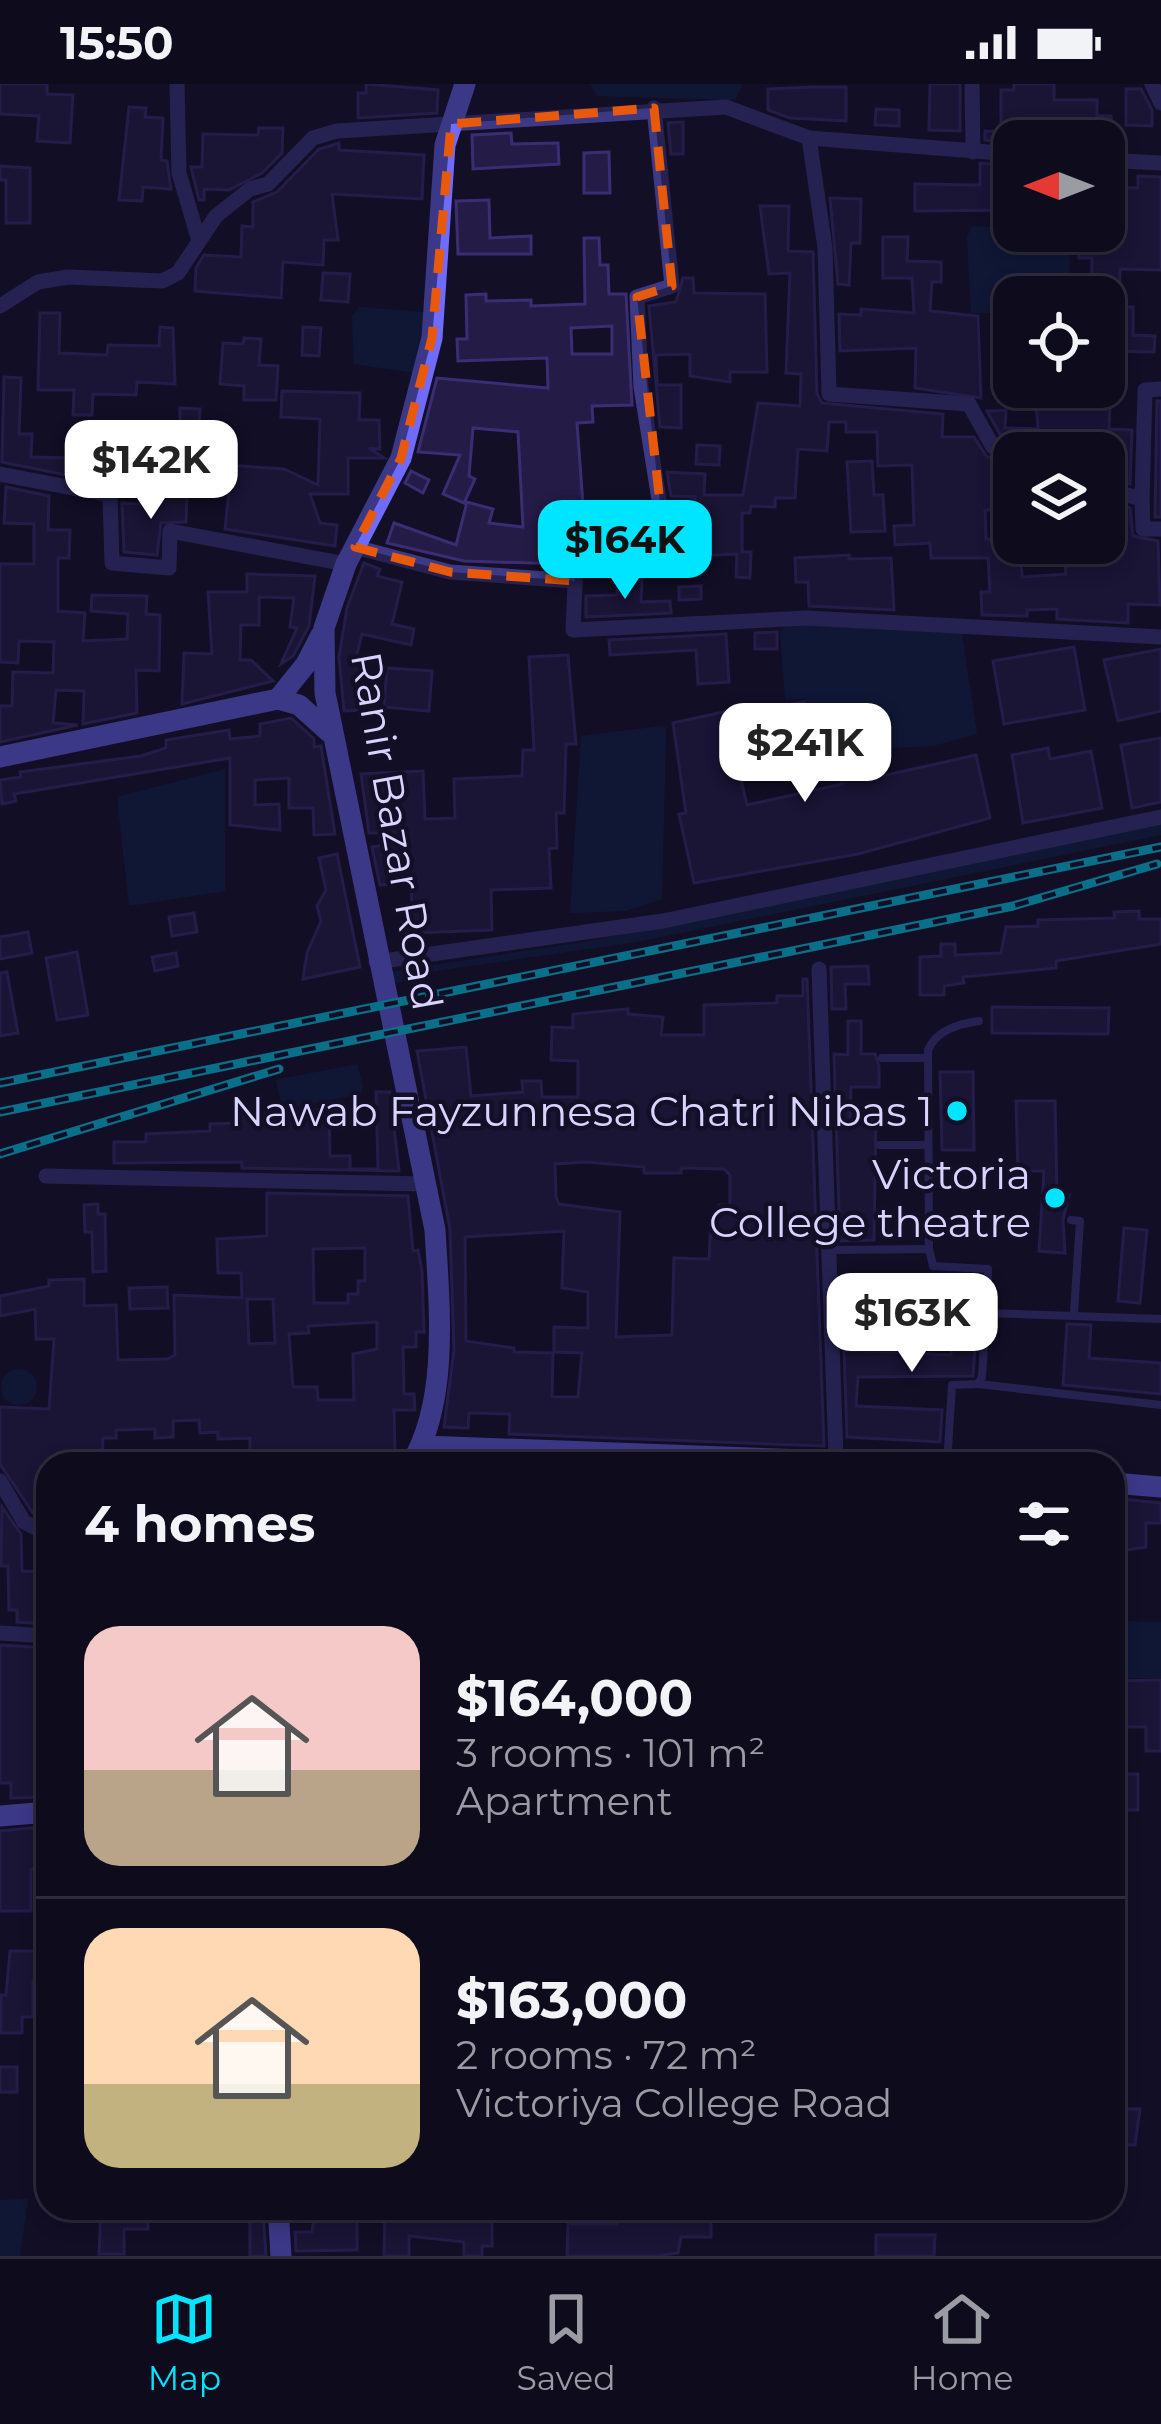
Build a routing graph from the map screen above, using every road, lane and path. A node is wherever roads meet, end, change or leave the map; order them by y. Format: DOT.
graph roads {
  1 [pos="177,84"];
  2 [pos="465,84"];
  3 [pos="972,84"];
  4 [pos="1152,84"];
  5 [pos="1161,103"];
  6 [pos="654,108"];
  7 [pos="452,124"];
  8 [pos="809,138"];
  9 [pos="973,152"];
  10 [pos="993,153"];
  11 [pos="1125,161"];
  12 [pos="1161,163"];
  13 [pos="199,242"];
  14 [pos="0,306"];
  15 [pos="1161,389"];
  16 [pos="993,446"];
  17 [pos="0,474"];
  18 [pos="1125,495"];
  19 [pos="1142,499"];
  20 [pos="1161,529"];
  21 [pos="351,556"];
  22 [pos="575,581"];
  23 [pos="324,628"];
  24 [pos="1161,638"];
  25 [pos="278,699"];
  26 [pos="334,737"];
  27 [pos="0,757"];
  28 [pos="1161,817"];
  29 [pos="376,962"];
  30 [pos="819,968"];
  31 [pos="979,1021"];
  32 [pos="882,1058"];
  33 [pos="927,1058"];
  34 [pos="880,1145"];
  35 [pos="927,1145"];
  36 [pos="46,1175"];
  37 [pos="425,1184"];
  38 [pos="1071,1220"];
  39 [pos="929,1249"];
  40 [pos="830,1250"];
  41 [pos="1074,1312"];
  42 [pos="986,1313"];
  43 [pos="1161,1318"];
  44 [pos="978,1384"];
  45 [pos="1161,1405"];
  46 [pos="418,1452"];
  47 [pos="836,1452"];
  48 [pos="948,1452"];
  49 [pos="0,1481"];
  50 [pos="1125,1484"];
  51 [pos="1161,1487"];
  52 [pos="36,1528"];
  53 [pos="0,1633"];
  54 [pos="36,1635"];
  55 [pos="36,1813"];
  56 [pos="0,1816"];
  57 [pos="278,2220"];
  58 [pos="280,2256"];
  1 -- 13 [label="street"];
  2 -- 7 [label="main road, Ranir Bazar Road"];
  3 -- 9 [label="street"];
  4 -- 5 [label="street"];
  6 -- 7 [label="street"];
  6 -- 8 [label="street"];
  6 -- 22 [label="street"];
  7 -- 13 [label="street"];
  7 -- 21 [label="main road, Ranir Bazar Road"];
  8 -- 9 [label="street"];
  8 -- 16 [label="street"];
  9 -- 10 [label="street"];
  11 -- 12 [label="street"];
  13 -- 14 [label="street"];
  15 -- 19 [label="street"];
  17 -- 21 [label="street"];
  18 -- 19 [label="street"];
  19 -- 20 [label="street"];
  21 -- 22 [label="street"];
  21 -- 23 [label="main road, Ranir Bazar Road"];
  22 -- 24 [label="street"];
  23 -- 25 [label="main road"];
  23 -- 26 [label="main road, Ranir Bazar Road"];
  25 -- 26 [label="main road"];
  25 -- 27 [label="main road"];
  26 -- 29 [label="main road, Ranir Bazar Road"];
  28 -- 29 [label="street"];
  29 -- 37 [label="main road, Ranir Bazar Road"];
  30 -- 40 [label="street"];
  31 -- 33 [label="lane"];
  32 -- 33 [label="lane"];
  33 -- 35 [label="lane"];
  34 -- 35 [label="lane"];
  35 -- 39 [label="lane"];
  36 -- 37 [label="street"];
  37 -- 46 [label="main road, Ranir Bazar Road"];
  38 -- 41 [label="lane"];
  39 -- 40 [label="lane"];
  39 -- 42 [label="lane"];
  40 -- 47 [label="street"];
  41 -- 42 [label="lane"];
  41 -- 43 [label="lane"];
  42 -- 44 [label="lane"];
  44 -- 45 [label="lane"];
  44 -- 48 [label="lane"];
  49 -- 52 [label="street"];
  50 -- 51 [label="main road"];
  53 -- 54 [label="street"];
  55 -- 56 [label="main road"];
  57 -- 58 [label="main road"];
}
